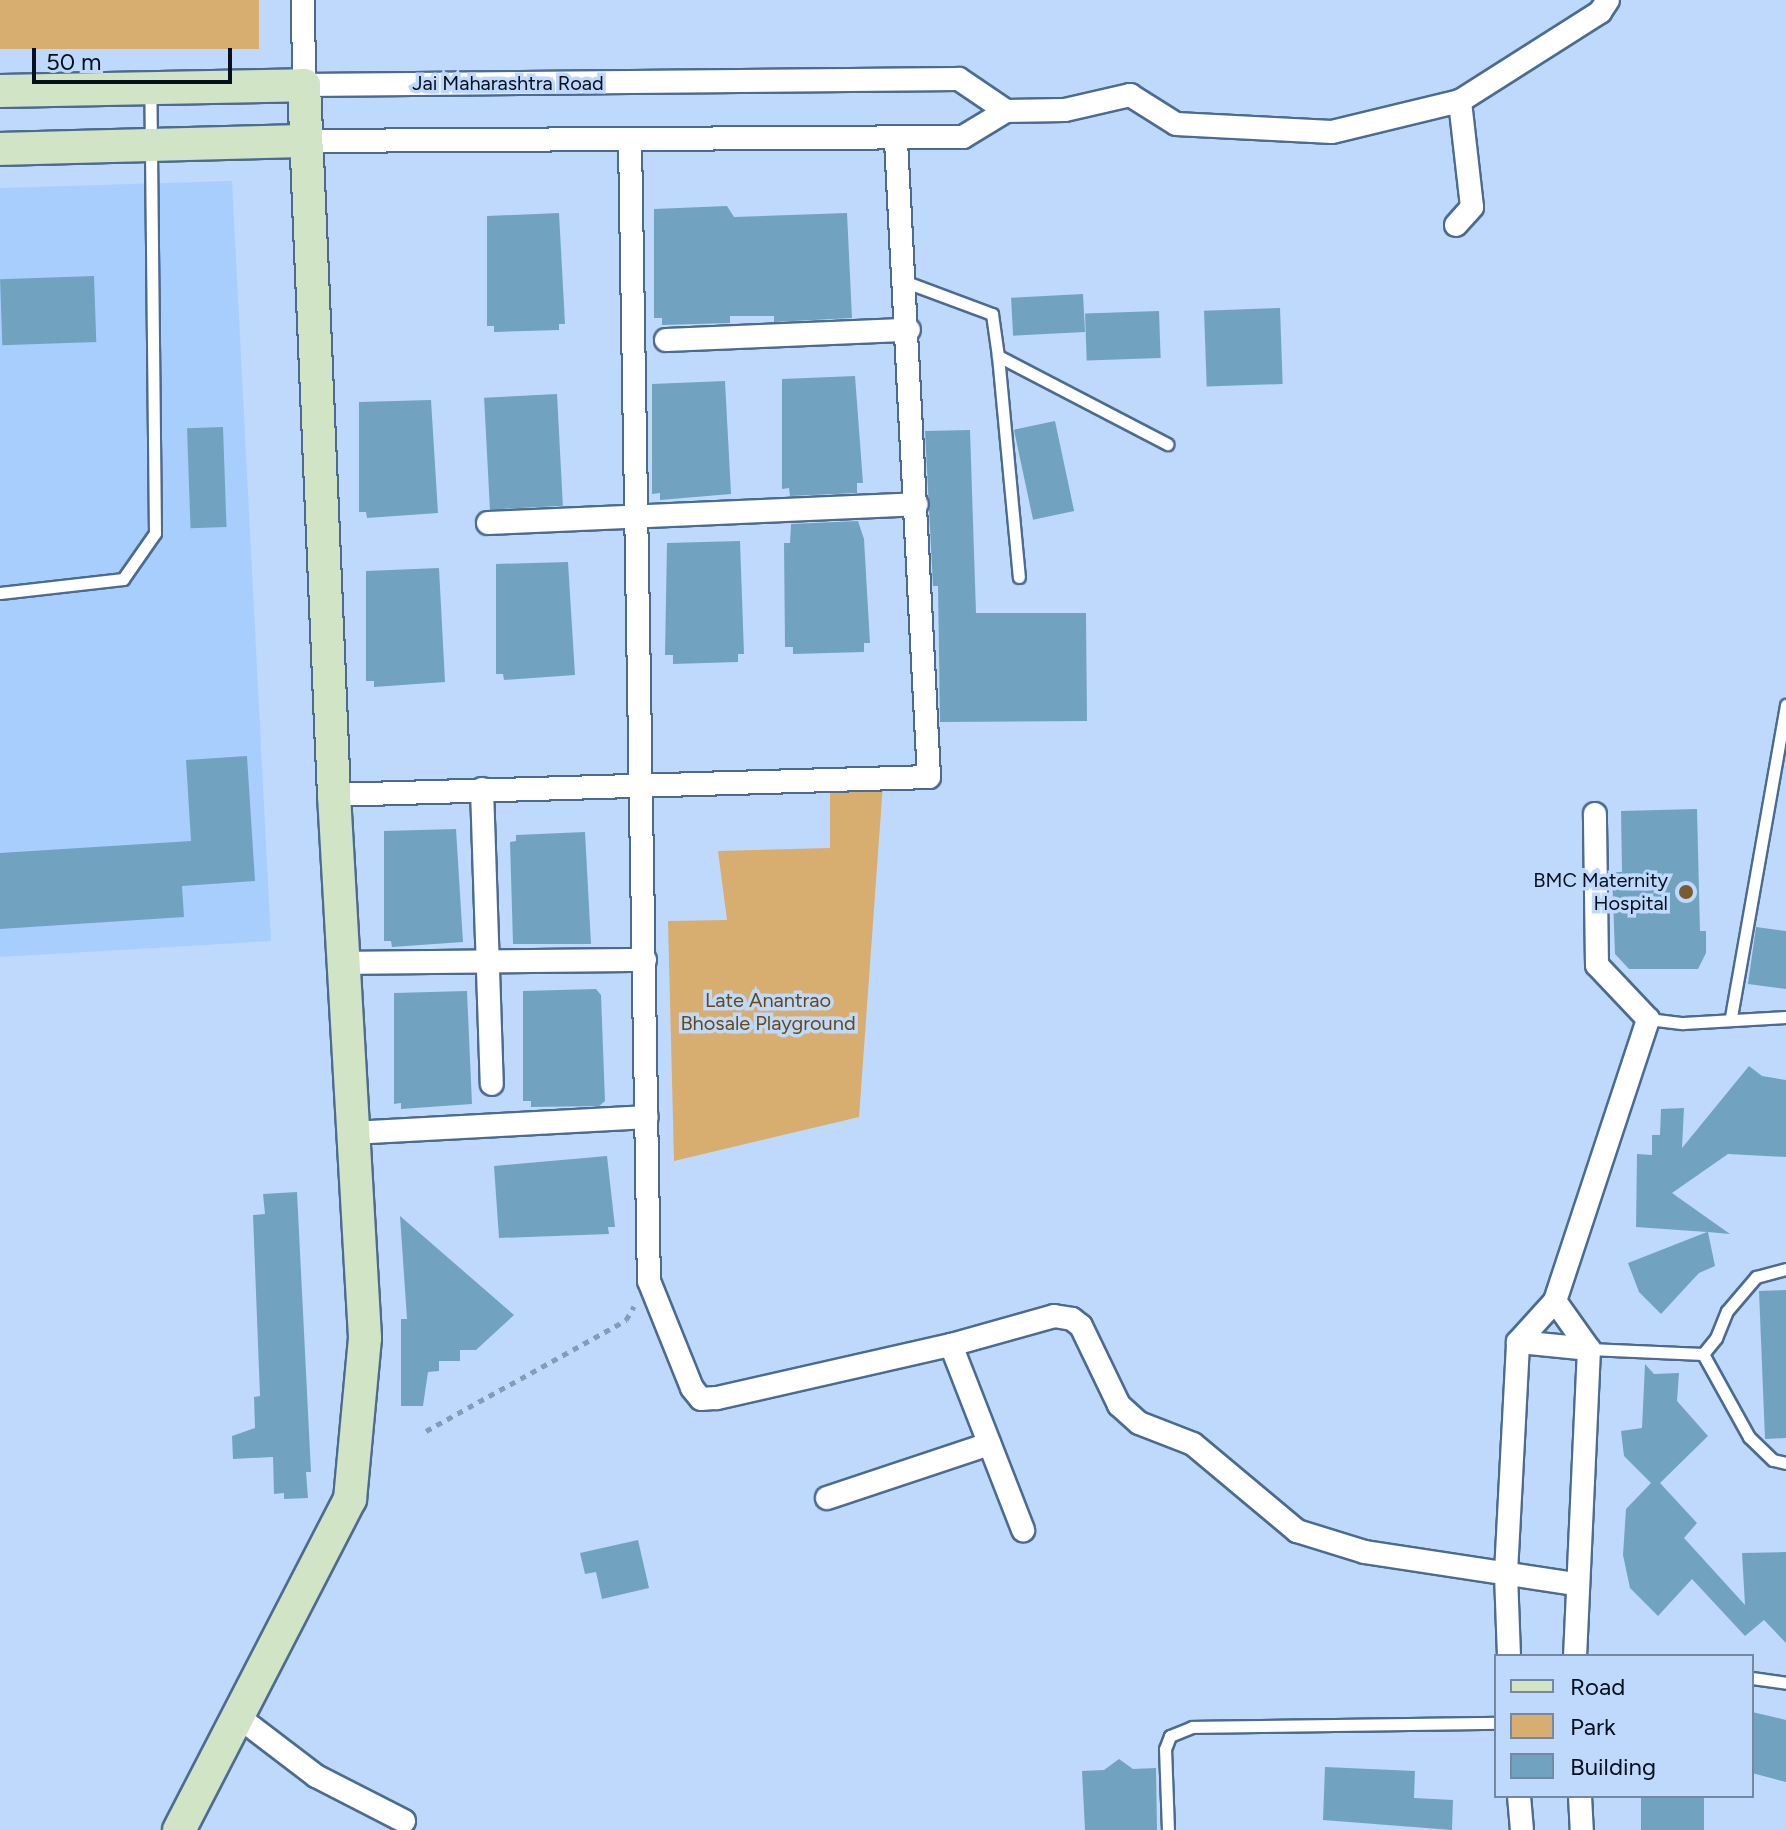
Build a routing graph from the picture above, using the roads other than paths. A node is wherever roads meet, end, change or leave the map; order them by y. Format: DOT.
graph roads {
  1 [pos="303,0"];
  2 [pos="1608,0"];
  3 [pos="304,85"];
  4 [pos="150,88"];
  5 [pos="0,91"];
  6 [pos="1460,101"];
  7 [pos="1006,111"];
  8 [pos="896,140"];
  9 [pos="305,141"];
  10 [pos="630,141"];
  11 [pos="152,145"];
  12 [pos="0,149"];
  13 [pos="1456,225"];
  14 [pos="906,282"];
  15 [pos="909,330"];
  16 [pos="666,340"];
  17 [pos="998,356"];
  18 [pos="1167,444"];
  19 [pos="917,504"];
  20 [pos="635,518"];
  21 [pos="488,523"];
  22 [pos="1019,577"];
  23 [pos="0,593"];
  24 [pos="1786,705"];
  25 [pos="643,782"];
  26 [pos="482,789"];
  27 [pos="334,795"];
  28 [pos="1595,814"];
  29 [pos="645,960"];
  30 [pos="489,961"];
  31 [pos="344,963"];
  32 [pos="1731,1017"];
  33 [pos="1786,1017"];
  34 [pos="1648,1019"];
  35 [pos="492,1084"];
  36 [pos="647,1117"];
  37 [pos="353,1133"];
  38 [pos="1786,1269"];
  39 [pos="1555,1301"];
  40 [pos="1518,1342"];
  41 [pos="951,1345"];
  42 [pos="1589,1349"];
  43 [pos="1703,1354"];
  44 [pos="989,1444"];
  45 [pos="1786,1463"];
  46 [pos="827,1498"];
  47 [pos="1023,1530"];
  48 [pos="1506,1573"];
  49 [pos="1575,1584"];
  50 [pos="1509,1654"];
  51 [pos="1574,1654"];
  52 [pos="1754,1678"];
  53 [pos="1786,1683"];
  54 [pos="236,1715"];
  55 [pos="1494,1723"];
  56 [pos="1519,1798"];
  57 [pos="1580,1798"];
  58 [pos="404,1821"];
  59 [pos="179,1830"];
  60 [pos="1168,1830"];
  61 [pos="1522,1830"];
  62 [pos="1582,1830"];
  1 -- 3 [label="street"];
  2 -- 6 [label="street"];
  3 -- 4 [label="street, Jai Maharashtra Road"];
  3 -- 7 [label="street, Jai Maharashtra Road"];
  3 -- 9 [label="street"];
  4 -- 5 [label="street, Jai Maharashtra Road"];
  4 -- 11 [label="lane"];
  6 -- 7 [label="street"];
  6 -- 13 [label="street"];
  7 -- 8 [label="street"];
  8 -- 10 [label="street"];
  8 -- 14 [label="street"];
  9 -- 10 [label="street"];
  9 -- 11 [label="street"];
  9 -- 27 [label="street"];
  10 -- 20 [label="street"];
  11 -- 12 [label="street"];
  11 -- 23 [label="lane"];
  14 -- 15 [label="street"];
  14 -- 17 [label="lane"];
  15 -- 16 [label="street"];
  15 -- 19 [label="street"];
  17 -- 18 [label="lane"];
  17 -- 22 [label="lane"];
  19 -- 20 [label="street"];
  19 -- 25 [label="street"];
  20 -- 21 [label="street"];
  20 -- 25 [label="street"];
  24 -- 32 [label="lane"];
  25 -- 26 [label="street"];
  25 -- 29 [label="street"];
  26 -- 27 [label="street"];
  26 -- 30 [label="street"];
  27 -- 31 [label="street"];
  28 -- 34 [label="street"];
  29 -- 30 [label="street"];
  29 -- 36 [label="street"];
  30 -- 31 [label="street"];
  30 -- 35 [label="street"];
  31 -- 37 [label="street"];
  32 -- 33 [label="lane"];
  32 -- 34 [label="lane"];
  34 -- 39 [label="street"];
  36 -- 37 [label="street"];
  36 -- 41 [label="street"];
  37 -- 54 [label="street"];
  38 -- 43 [label="lane"];
  39 -- 40 [label="street"];
  39 -- 42 [label="street"];
  40 -- 42 [label="street"];
  40 -- 48 [label="street"];
  41 -- 44 [label="street"];
  41 -- 48 [label="street"];
  42 -- 43 [label="lane"];
  42 -- 49 [label="street"];
  43 -- 45 [label="lane"];
  44 -- 46 [label="street"];
  44 -- 47 [label="street"];
  48 -- 49 [label="street"];
  48 -- 50 [label="street"];
  49 -- 51 [label="street"];
  52 -- 53 [label="lane"];
  54 -- 58 [label="street"];
  54 -- 59 [label="street"];
  55 -- 60 [label="lane"];
  56 -- 61 [label="street"];
  57 -- 62 [label="street"];
}
